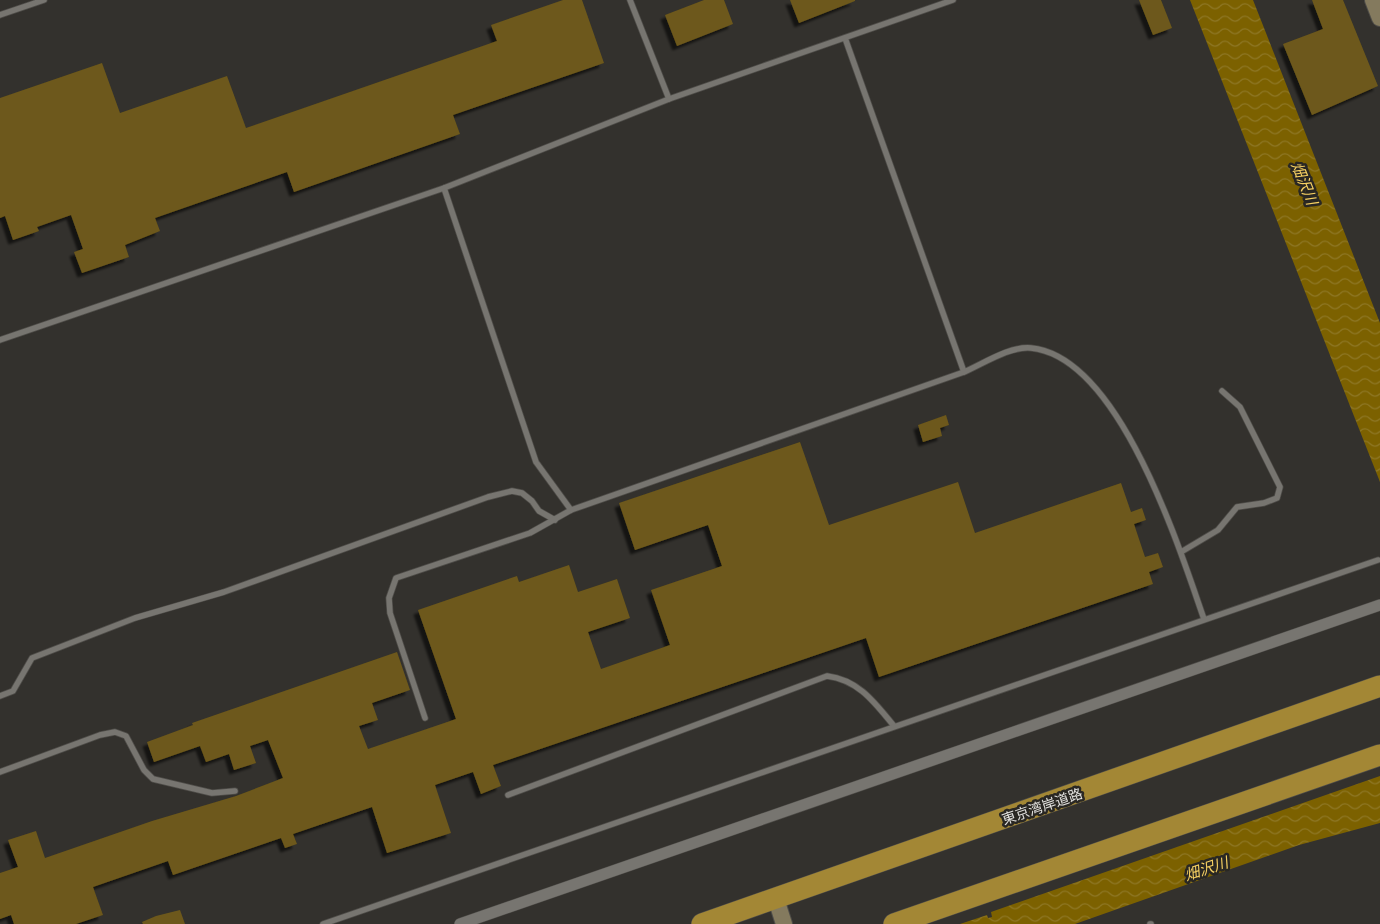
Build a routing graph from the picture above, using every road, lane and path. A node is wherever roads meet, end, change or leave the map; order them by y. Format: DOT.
graph roads {
  1 [pos="44,0"];
  2 [pos="630,0"];
  3 [pos="953,0"];
  4 [pos="1373,0"];
  5 [pos="0,15"];
  6 [pos="1380,18"];
  7 [pos="845,38"];
  8 [pos="669,99"];
  9 [pos="444,188"];
  10 [pos="0,340"];
  11 [pos="964,372"];
  12 [pos="1222,391"];
  13 [pos="571,510"];
  14 [pos="554,520"];
  15 [pos="1180,552"];
  16 [pos="1378,560"];
  17 [pos="1380,605"];
  18 [pos="1204,619"];
  19 [pos="1380,686"];
  20 [pos="0,696"];
  21 [pos="425,718"];
  22 [pos="894,726"];
  23 [pos="1380,755"];
  24 [pos="0,772"];
  25 [pos="236,790"];
  26 [pos="508,795"];
  27 [pos="776,899"];
  28 [pos="323,924"];
  29 [pos="460,924"];
  30 [pos="702,924"];
  31 [pos="784,924"];
  32 [pos="894,924"];
  1 -- 5 [label="lane"];
  2 -- 8 [label="lane"];
  3 -- 7 [label="lane"];
  4 -- 6 [label="street"];
  7 -- 8 [label="lane"];
  7 -- 11 [label="lane"];
  8 -- 9 [label="lane"];
  9 -- 10 [label="lane"];
  9 -- 13 [label="lane"];
  11 -- 13 [label="lane"];
  11 -- 15 [label="lane"];
  12 -- 15 [label="lane"];
  13 -- 14 [label="lane"];
  14 -- 20 [label="lane"];
  14 -- 21 [label="lane"];
  15 -- 18 [label="lane"];
  16 -- 18 [label="lane"];
  17 -- 29 [label="street"];
  18 -- 22 [label="lane"];
  19 -- 27 [label="highway, 東京湾岸道路"];
  22 -- 26 [label="lane"];
  22 -- 28 [label="lane"];
  23 -- 32 [label="highway"];
  24 -- 25 [label="lane"];
  27 -- 30 [label="highway, 東京湾岸道路"];
  27 -- 31 [label="street"];
}
